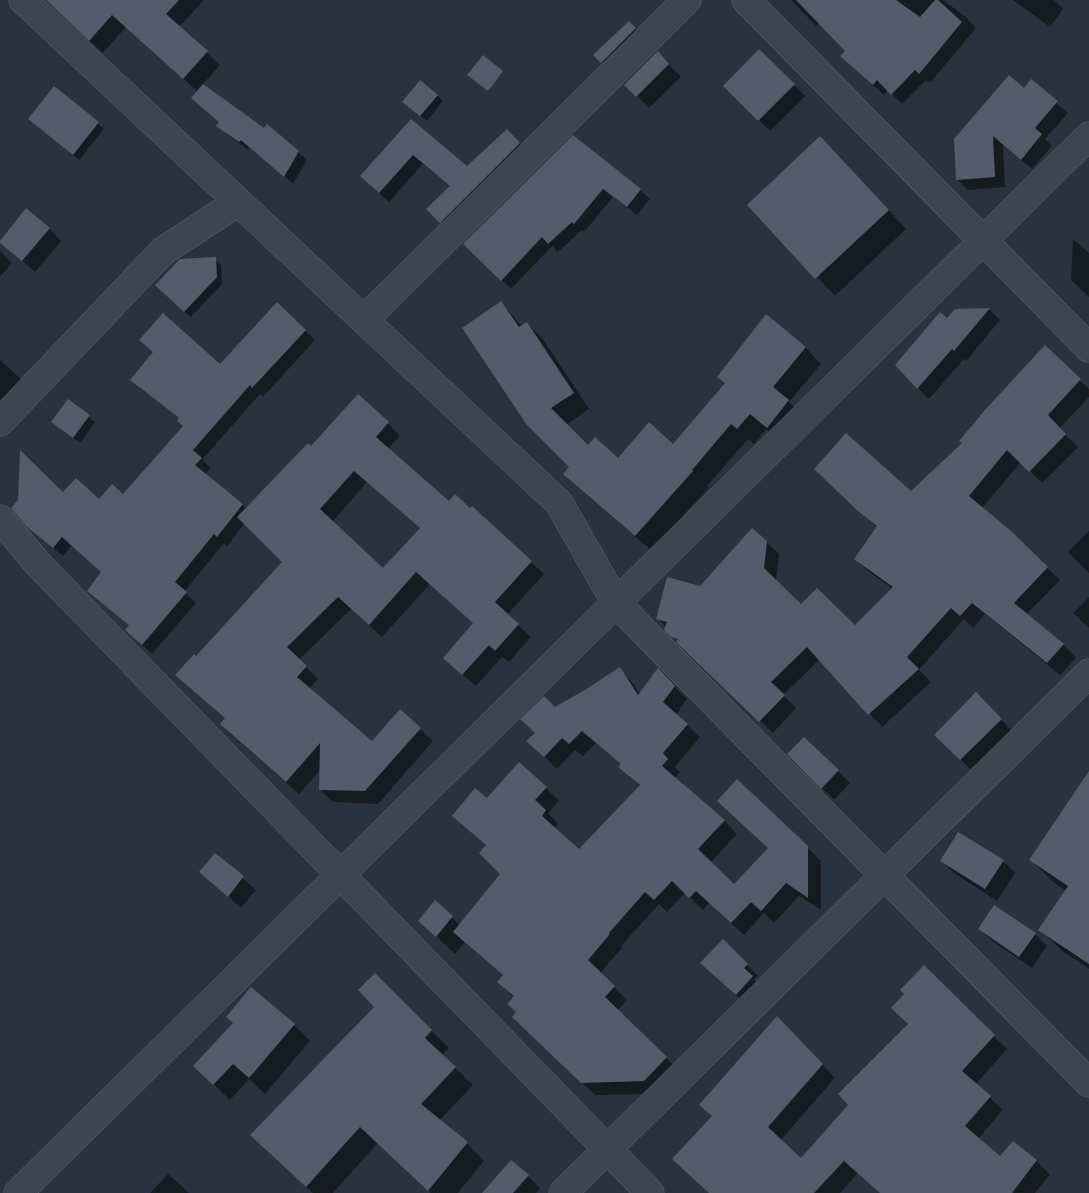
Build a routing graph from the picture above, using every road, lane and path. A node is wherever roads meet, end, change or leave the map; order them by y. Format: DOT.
graph roads {
  1 [pos="23,0"];
  2 [pos="687,0"];
  3 [pos="746,0"];
  4 [pos="1089,136"];
  5 [pos="238,202"];
  6 [pos="983,240"];
  7 [pos="364,320"];
  8 [pos="1089,348"];
  9 [pos="0,422"];
  10 [pos="0,518"];
  11 [pos="616,603"];
  12 [pos="1089,673"];
  13 [pos="340,875"];
  14 [pos="884,876"];
  15 [pos="1089,1083"];
  16 [pos="607,1149"];
  17 [pos="18,1193"];
  18 [pos="563,1193"];
  19 [pos="650,1193"];
  1 -- 5 [label="street"];
  2 -- 7 [label="street"];
  3 -- 6 [label="street"];
  4 -- 6 [label="street"];
  5 -- 7 [label="street"];
  5 -- 9 [label="street"];
  6 -- 8 [label="street"];
  6 -- 11 [label="street"];
  7 -- 11 [label="street"];
  10 -- 13 [label="street"];
  11 -- 13 [label="street"];
  11 -- 14 [label="street"];
  12 -- 14 [label="street"];
  13 -- 16 [label="street"];
  13 -- 17 [label="street"];
  14 -- 15 [label="street"];
  14 -- 16 [label="street"];
  16 -- 18 [label="street"];
  16 -- 19 [label="street"];
}
